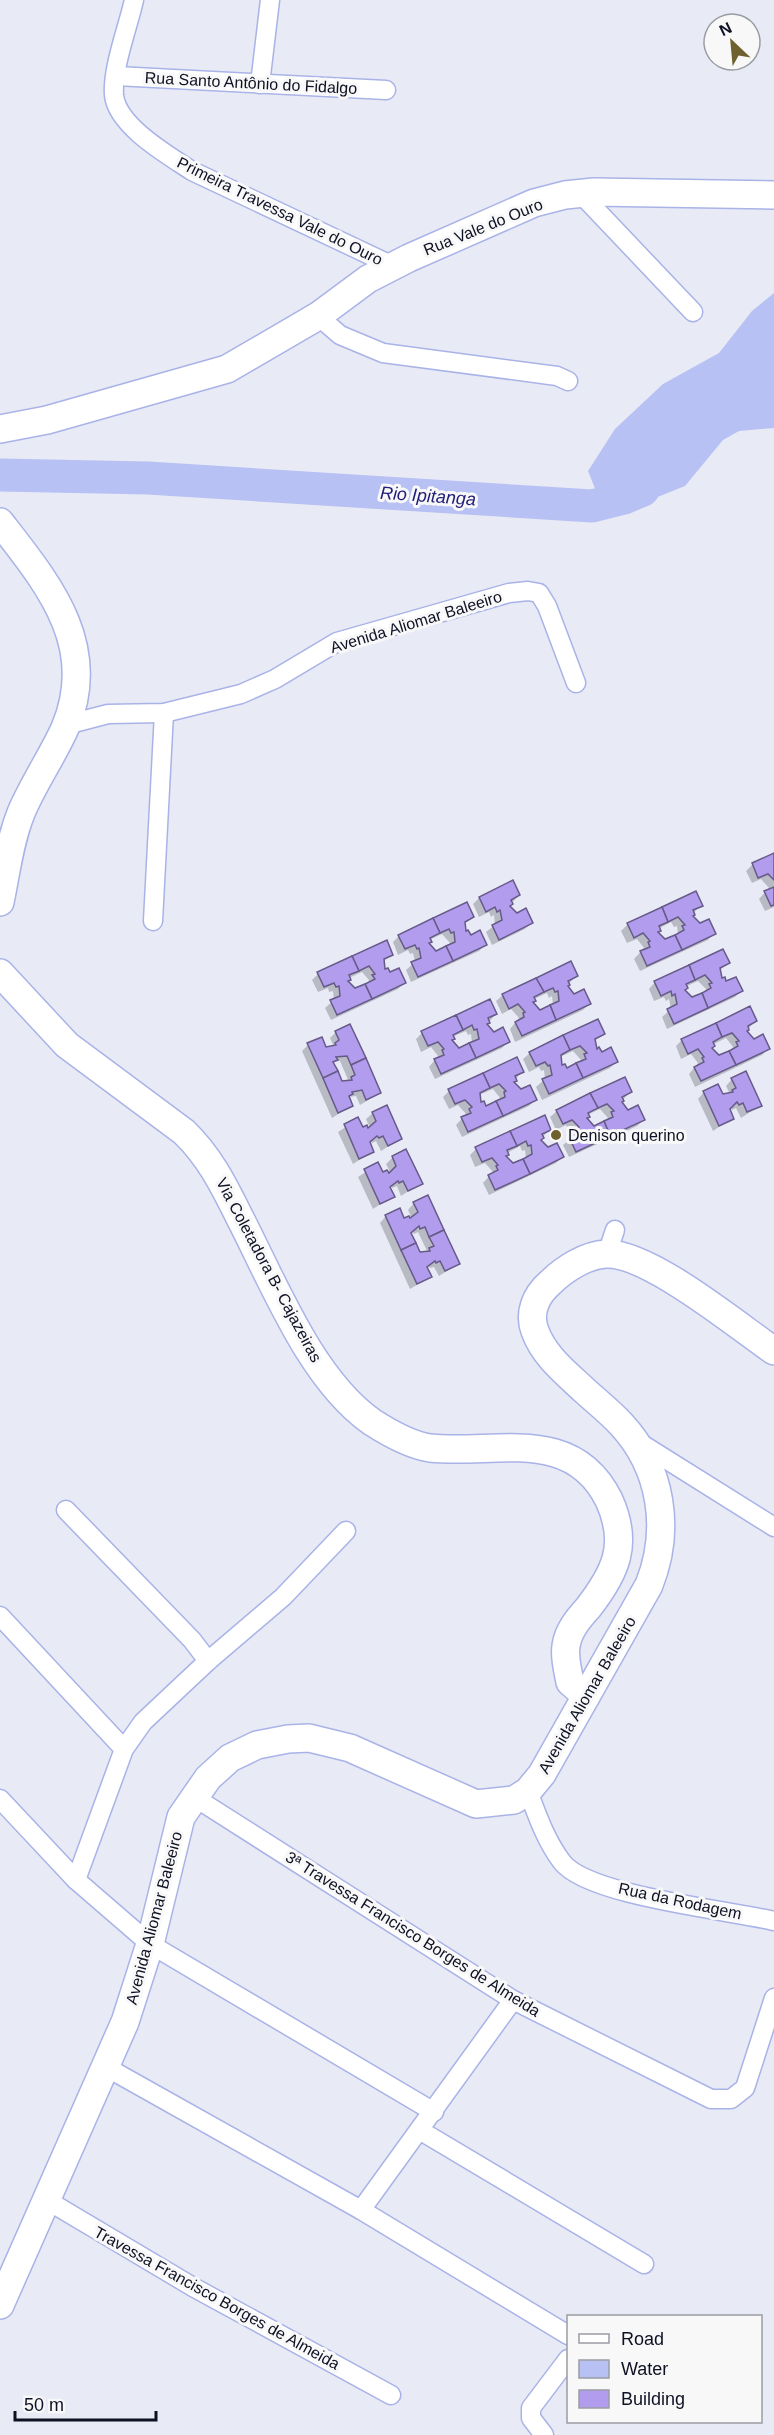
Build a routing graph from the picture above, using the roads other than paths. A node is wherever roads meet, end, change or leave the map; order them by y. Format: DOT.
graph roads {
  1 [pos="134,0"];
  2 [pos="270,0"];
  3 [pos="116,76"];
  4 [pos="260,84"];
  5 [pos="386,90"];
  6 [pos="581,194"];
  7 [pos="774,195"];
  8 [pos="393,266"];
  9 [pos="693,312"];
  10 [pos="318,316"];
  11 [pos="567,381"];
  12 [pos="0,429"];
  13 [pos="0,522"];
  14 [pos="576,683"];
  15 [pos="164,713"];
  16 [pos="66,725"];
  17 [pos="0,902"];
  18 [pos="153,921"];
  19 [pos="9,981"];
  20 [pos="774,1351"];
  21 [pos="633,1439"];
  22 [pos="66,1510"];
  23 [pos="774,1527"];
  24 [pos="346,1531"];
  25 [pos="0,1616"];
  26 [pos="208,1660"];
  27 [pos="578,1690"];
  28 [pos="124,1749"];
  29 [pos="528,1791"];
  30 [pos="194,1797"];
  31 [pos="0,1799"];
  32 [pos="76,1880"];
  33 [pos="774,1921"];
  34 [pos="150,1944"];
  35 [pos="774,1998"];
  36 [pos="513,2000"];
  37 [pos="106,2067"];
  38 [pos="434,2112"];
  39 [pos="421,2131"];
  40 [pos="45,2199"];
  41 [pos="361,2210"];
  42 [pos="644,2264"];
  43 [pos="0,2306"];
  44 [pos="567,2334"];
  45 [pos="567,2360"];
  46 [pos="391,2395"];
  47 [pos="544,2435"];
  1 -- 3 [label="street, Primeira Travessa Vale do Ouro"];
  2 -- 4 [label="street"];
  3 -- 4 [label="street, Rua Santo Antônio do Fidalgo"];
  3 -- 8 [label="street, Primeira Travessa Vale do Ouro"];
  4 -- 5 [label="street, Rua Santo Antônio do Fidalgo"];
  6 -- 7 [label="main road, Rua Vale do Ouro"];
  6 -- 8 [label="main road, Rua Vale do Ouro"];
  6 -- 9 [label="street"];
  8 -- 10 [label="main road, Rua Vale do Ouro"];
  10 -- 11 [label="street"];
  10 -- 12 [label="main road, Rua Vale do Ouro"];
  13 -- 16 [label="main road"];
  14 -- 15 [label="street, Avenida Aliomar Baleeiro"];
  15 -- 16 [label="street, Avenida Aliomar Baleeiro"];
  15 -- 18 [label="street"];
  16 -- 17 [label="main road"];
  19 -- 27 [label="main road, Via Coletadora B- Cajazeiras"];
  20 -- 21 [label="main road, Avenida Aliomar Baleeiro"];
  21 -- 23 [label="street"];
  21 -- 27 [label="main road, Avenida Aliomar Baleeiro"];
  22 -- 26 [label="street"];
  24 -- 26 [label="street"];
  25 -- 28 [label="street"];
  26 -- 28 [label="street"];
  27 -- 29 [label="main road, Avenida Aliomar Baleeiro"];
  28 -- 32 [label="street"];
  29 -- 30 [label="main road, Avenida Aliomar Baleeiro"];
  29 -- 33 [label="street, Rua da Rodagem"];
  30 -- 34 [label="main road, Avenida Aliomar Baleeiro"];
  30 -- 36 [label="street, 3ª Travessa Francisco Borges de Almeida"];
  31 -- 32 [label="street"];
  32 -- 34 [label="street"];
  34 -- 37 [label="main road, Avenida Aliomar Baleeiro"];
  34 -- 38 [label="street"];
  35 -- 36 [label="street, 3ª Travessa Francisco Borges de Almeida"];
  36 -- 38 [label="street"];
  37 -- 40 [label="main road, Avenida Aliomar Baleeiro"];
  37 -- 41 [label="street"];
  38 -- 39 [label="street"];
  39 -- 41 [label="street"];
  39 -- 42 [label="street"];
  40 -- 43 [label="main road, Avenida Aliomar Baleeiro"];
  40 -- 46 [label="street, Travessa Francisco Borges de Almeida"];
  41 -- 44 [label="street"];
  45 -- 47 [label="street"];
}
